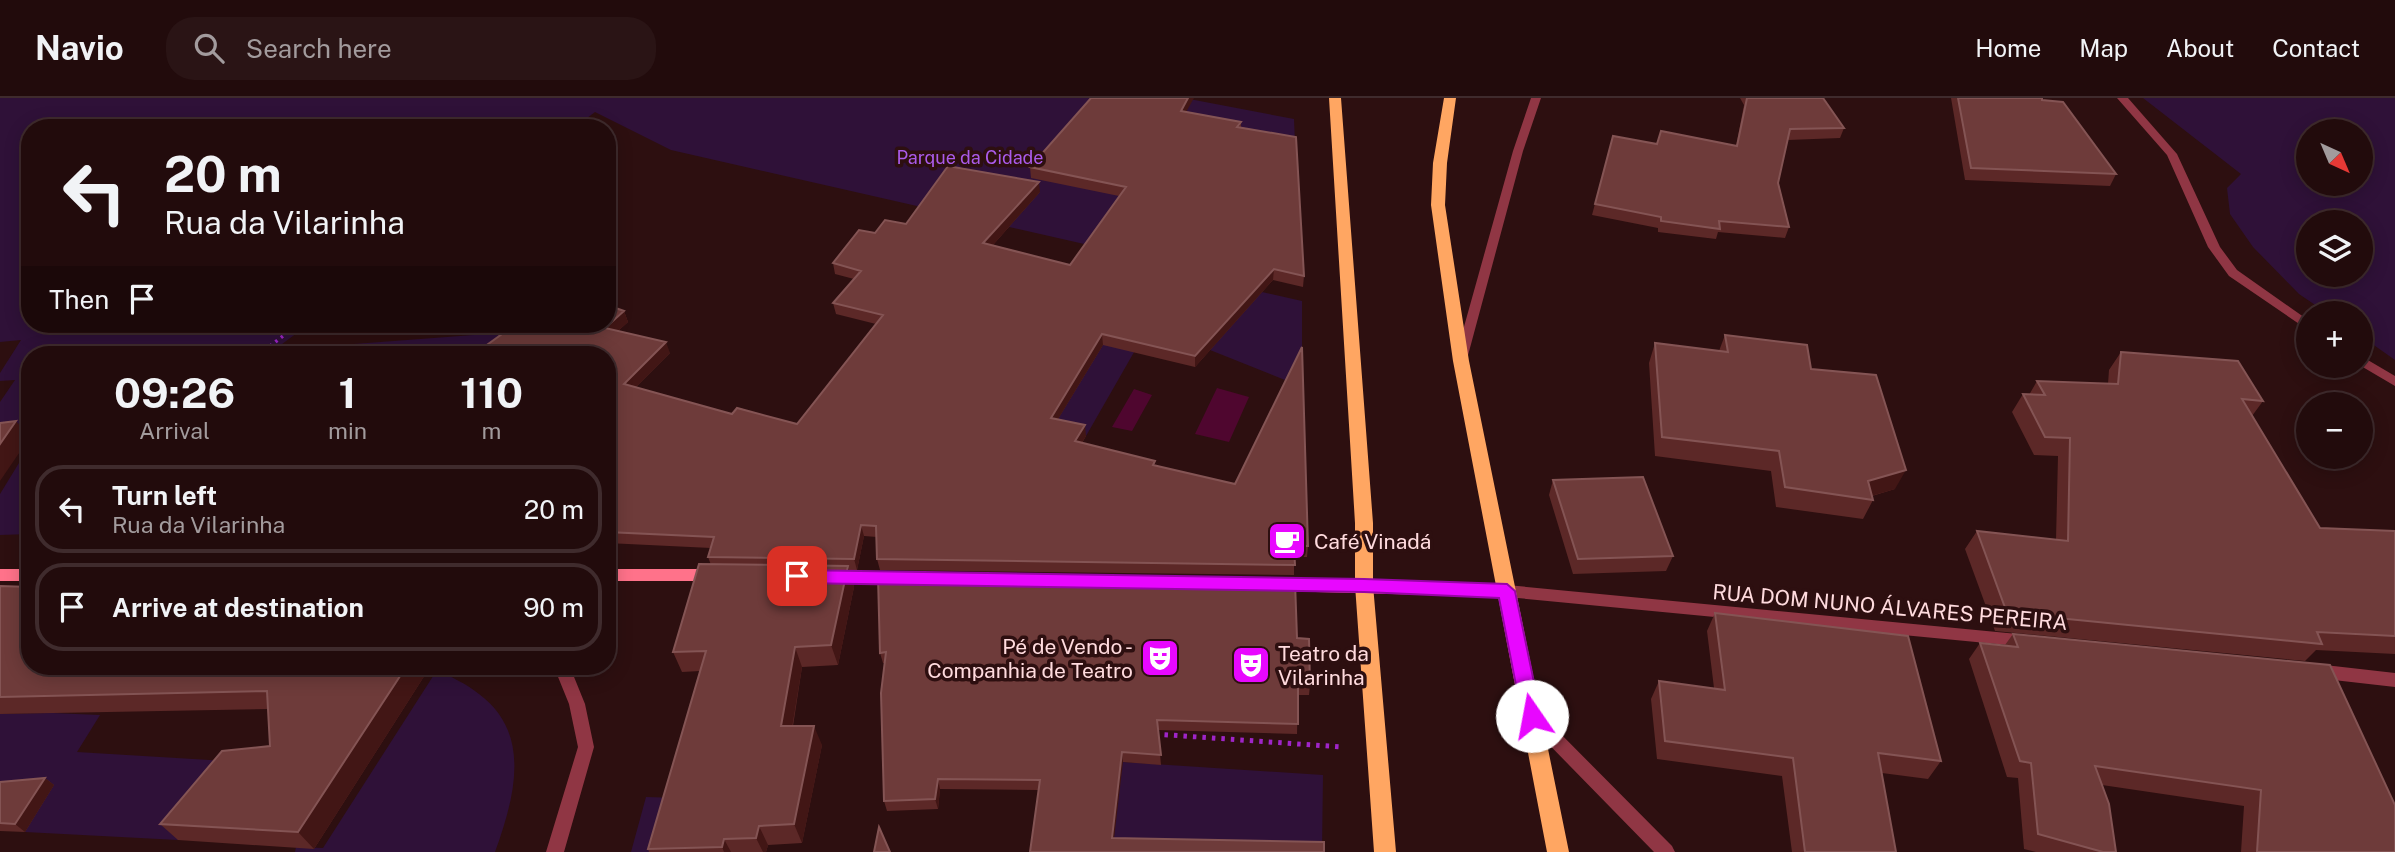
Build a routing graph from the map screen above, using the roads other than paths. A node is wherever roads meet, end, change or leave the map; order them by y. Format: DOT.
graph roads {
  1 [pos="1335,98"];
  2 [pos="1450,98"];
  3 [pos="1536,98"];
  4 [pos="2122,98"];
  5 [pos="2296,318"];
  6 [pos="1461,361"];
  7 [pos="2373,368"];
  8 [pos="2395,382"];
  9 [pos="0,575"];
  10 [pos="21,575"];
  11 [pos="616,575"];
  12 [pos="731,575"];
  13 [pos="814,577"];
  14 [pos="911,579"];
  15 [pos="1266,585"];
  16 [pos="1364,585"];
  17 [pos="1507,591"];
  18 [pos="2042,643"];
  19 [pos="2300,670"];
  20 [pos="565,675"];
  21 [pos="2395,680"];
  22 [pos="1532,716"];
  23 [pos="555,852"];
  24 [pos="1385,852"];
  25 [pos="1558,852"];
  26 [pos="1667,852"];
  1 -- 16 [label="main road"];
  2 -- 6 [label="main road"];
  3 -- 6 [label="street"];
  4 -- 5 [label="street"];
  6 -- 17 [label="main road"];
  7 -- 8 [label="street"];
  9 -- 10 [label="main road"];
  11 -- 12 [label="main road"];
  13 -- 14 [label="main road"];
  15 -- 16 [label="main road"];
  16 -- 17 [label="main road"];
  16 -- 24 [label="main road"];
  17 -- 18 [label="street, RUA DOM NUNO ÁLVARES PEREIRA"];
  17 -- 22 [label="main road"];
  19 -- 21 [label="street"];
  20 -- 23 [label="street"];
  22 -- 25 [label="main road"];
  22 -- 26 [label="street"];
}
